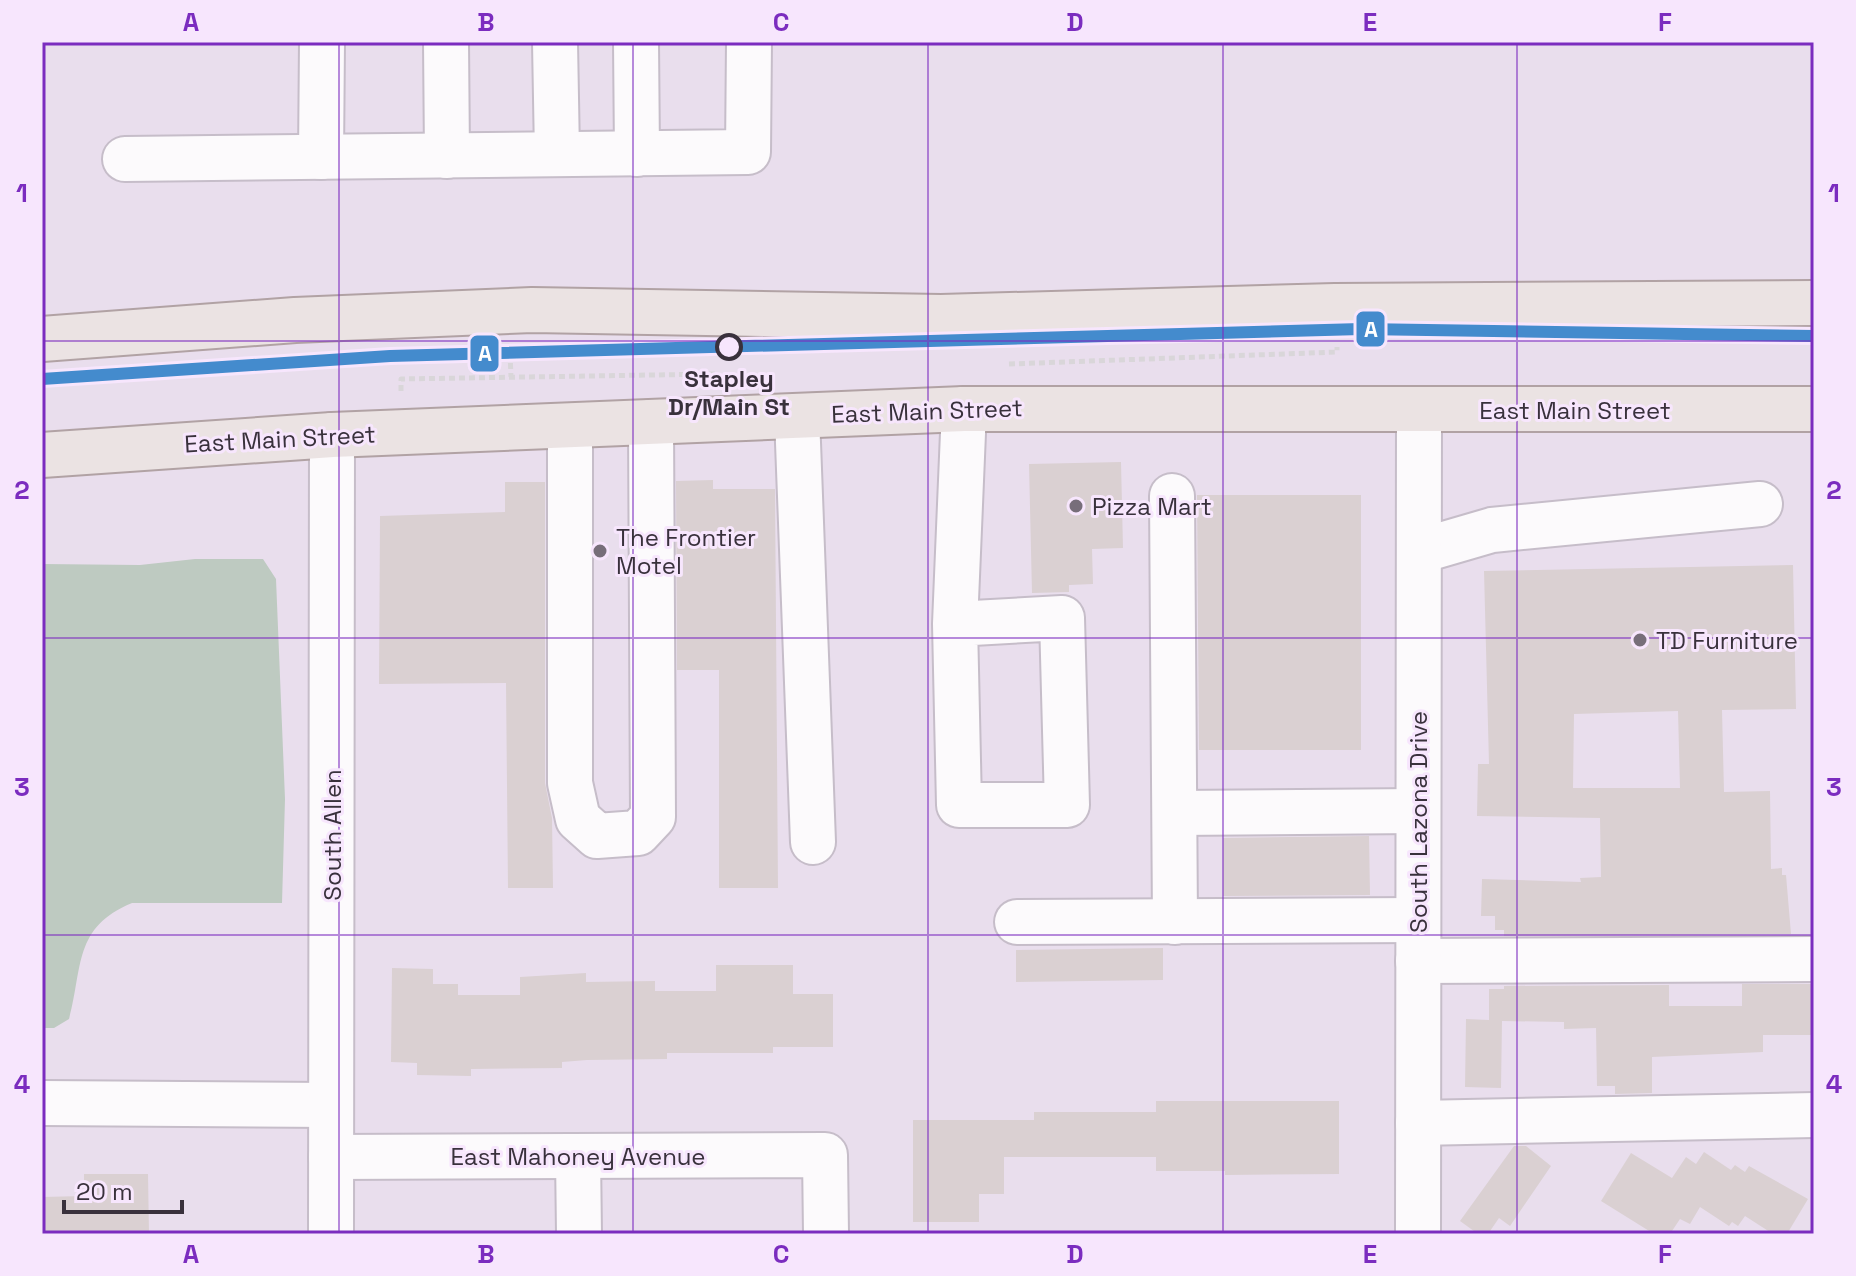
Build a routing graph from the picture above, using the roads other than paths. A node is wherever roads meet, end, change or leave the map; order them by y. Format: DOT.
graph roads {
  1 [pos="322,42"];
  2 [pos="446,42"];
  3 [pos="555,42"];
  4 [pos="636,42"];
  5 [pos="749,42"];
  6 [pos="557,154"];
  7 [pos="637,154"];
  8 [pos="447,156"];
  9 [pos="321,157"];
  10 [pos="125,159"];
  11 [pos="1814,303"];
  12 [pos="42,339"];
  13 [pos="964,409"];
  14 [pos="1814,409"];
  15 [pos="1419,410"];
  16 [pos="797,416"];
  17 [pos="651,422"];
  18 [pos="570,426"];
  19 [pos="332,435"];
  20 [pos="42,455"];
  21 [pos="1172,496"];
  22 [pos="1760,504"];
  23 [pos="1420,551"];
  24 [pos="955,624"];
  25 [pos="1418,811"];
  26 [pos="1175,813"];
  27 [pos="813,842"];
  28 [pos="1017,922"];
  29 [pos="1175,922"];
  30 [pos="1418,941"];
  31 [pos="1814,959"];
  32 [pos="42,1103"];
  33 [pos="331,1105"];
  34 [pos="1814,1115"];
  35 [pos="1418,1123"];
  36 [pos="578,1156"];
  37 [pos="331,1157"];
  38 [pos="331,1234"];
  39 [pos="579,1234"];
  40 [pos="826,1234"];
  41 [pos="1418,1234"];
  1 -- 9 [label="street"];
  2 -- 8 [label="street"];
  3 -- 6 [label="street"];
  4 -- 7 [label="street"];
  5 -- 7 [label="street"];
  6 -- 7 [label="street"];
  6 -- 8 [label="street"];
  8 -- 9 [label="street"];
  9 -- 10 [label="street"];
  11 -- 12 [label="main road"];
  13 -- 15 [label="main road, East Main Street"];
  13 -- 16 [label="main road, East Main Street"];
  13 -- 24 [label="street"];
  14 -- 15 [label="main road, East Main Street"];
  15 -- 23 [label="street, South Lazona Drive"];
  16 -- 17 [label="main road, East Main Street"];
  16 -- 27 [label="street"];
  17 -- 18 [label="main road, East Main Street"];
  17 -- 18 [label="street"];
  18 -- 19 [label="main road, East Main Street"];
  19 -- 20 [label="main road, East Main Street"];
  19 -- 33 [label="street, South Allen"];
  21 -- 26 [label="street"];
  22 -- 23 [label="street"];
  23 -- 25 [label="street, South Lazona Drive"];
  24 -- 24 [label="street"];
  25 -- 26 [label="street"];
  25 -- 30 [label="street, South Lazona Drive"];
  26 -- 29 [label="street"];
  28 -- 29 [label="street"];
  29 -- 30 [label="street"];
  30 -- 31 [label="street"];
  30 -- 35 [label="street, South Lazona Drive"];
  32 -- 33 [label="street"];
  33 -- 37 [label="street, South Allen"];
  34 -- 35 [label="street"];
  35 -- 41 [label="street, South Lazona Drive"];
  36 -- 37 [label="street, East Mahoney Avenue"];
  36 -- 39 [label="street"];
  36 -- 40 [label="street, East Mahoney Avenue"];
  37 -- 38 [label="street, South Allen"];
}
